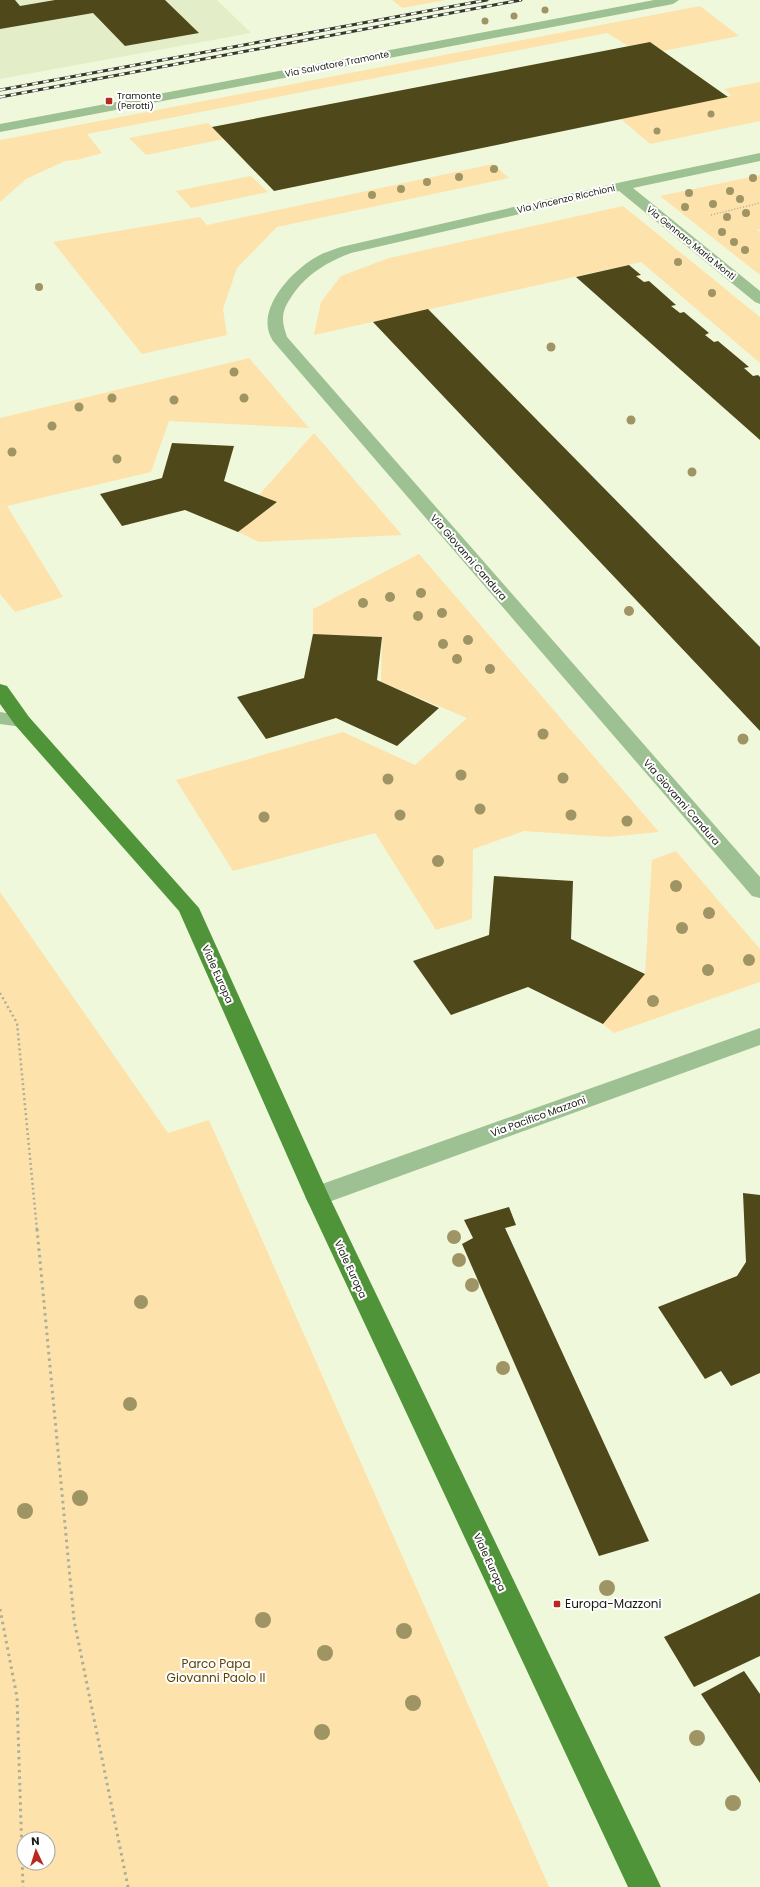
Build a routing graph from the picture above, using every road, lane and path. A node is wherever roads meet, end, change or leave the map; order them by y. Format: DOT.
graph roads {
  1 [pos="673,0"];
  2 [pos="0,128"];
  3 [pos="760,157"];
  4 [pos="622,186"];
  5 [pos="374,242"];
  6 [pos="760,300"];
  7 [pos="0,690"];
  8 [pos="0,718"];
  9 [pos="22,721"];
  10 [pos="760,891"];
  11 [pos="0,993"];
  12 [pos="760,1036"];
  13 [pos="317,1196"];
  14 [pos="0,1610"];
  15 [pos="23,1887"];
  16 [pos="128,1887"];
  17 [pos="645,1887"];
  1 -- 2 [label="street, Via Salvatore Tramonte"];
  3 -- 4 [label="street, Via Vincenzo Ricchioni"];
  4 -- 5 [label="street, Via Vincenzo Ricchioni"];
  4 -- 6 [label="street, Via Gennaro Maria Monti"];
  5 -- 10 [label="street, Via Giovanni Candura"];
  7 -- 9 [label="main road, Viale Europa"];
  8 -- 9 [label="street"];
  9 -- 13 [label="main road, Viale Europa"];
  11 -- 16 [label="path"];
  12 -- 13 [label="street, Via Pacifico Mazzoni"];
  13 -- 17 [label="main road, Viale Europa"];
  14 -- 15 [label="path"];
}
